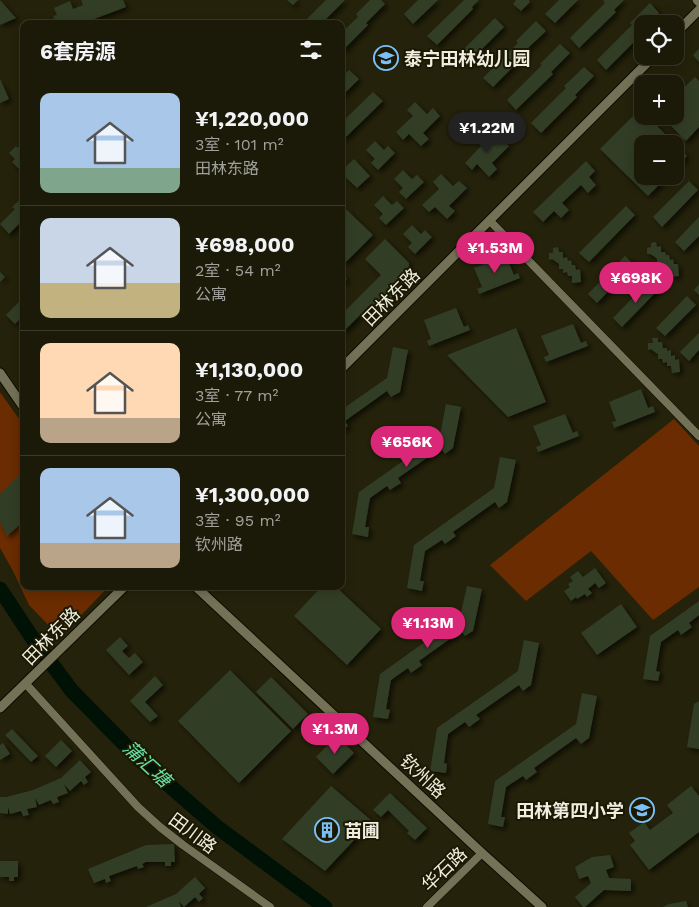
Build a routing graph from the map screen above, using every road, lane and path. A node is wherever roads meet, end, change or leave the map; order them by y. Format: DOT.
graph roads {
  1 [pos="699,10"];
  2 [pos="684,25"];
  3 [pos="645,65"];
  4 [pos="490,221"];
  5 [pos="345,365"];
  6 [pos="0,373"];
  7 [pos="20,402"];
  8 [pos="699,436"];
  9 [pos="121,590"];
  10 [pos="199,590"];
  11 [pos="29,681"];
  12 [pos="0,708"];
  13 [pos="482,853"];
  14 [pos="270,907"];
  15 [pos="427,907"];
  16 [pos="542,907"];
  1 -- 2 [label="street"];
  3 -- 4 [label="street, 田林东路"];
  4 -- 5 [label="street, 田林东路"];
  4 -- 8 [label="street"];
  6 -- 7 [label="street"];
  9 -- 11 [label="street, 田林东路"];
  10 -- 13 [label="street, 钦州路"];
  11 -- 12 [label="street, 田林东路"];
  11 -- 14 [label="street, 田川路"];
  13 -- 15 [label="street, 华石路"];
  13 -- 16 [label="street, 钦州路"];
}
